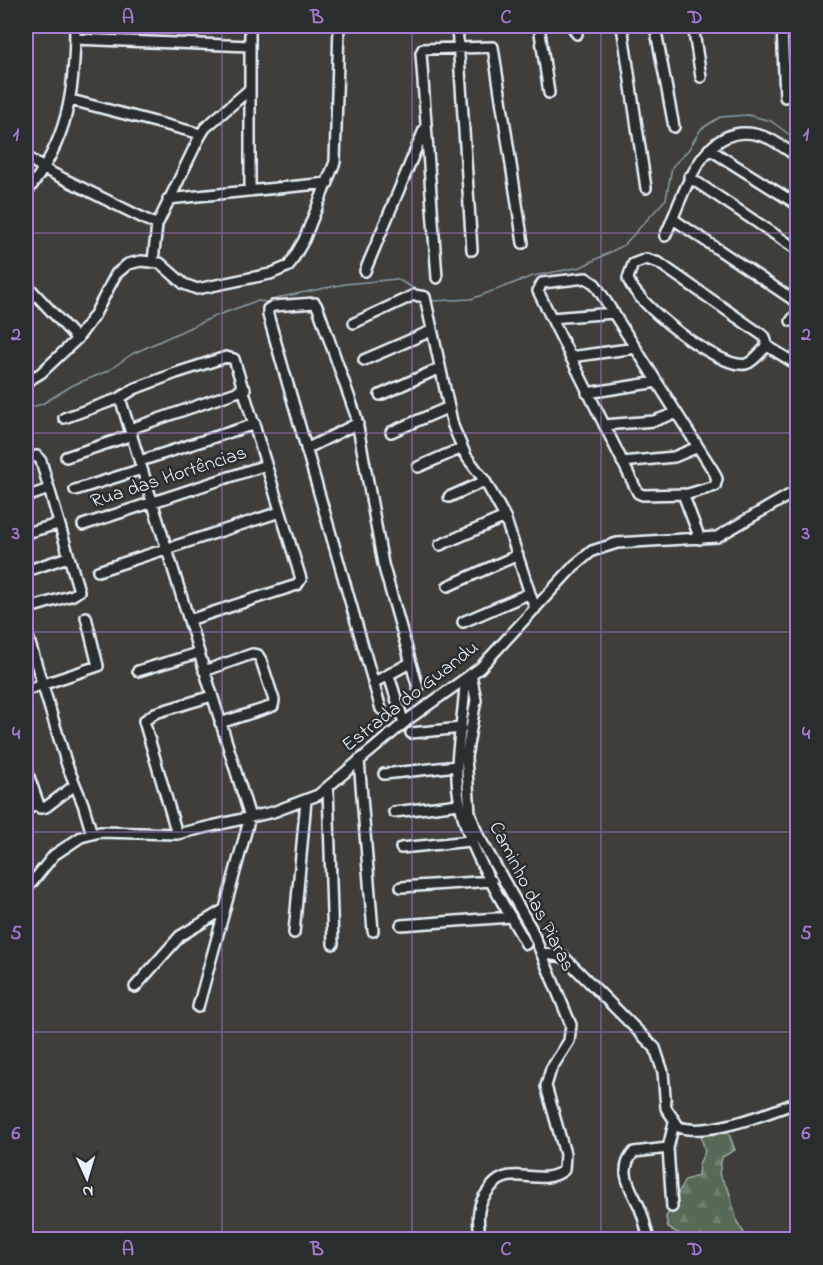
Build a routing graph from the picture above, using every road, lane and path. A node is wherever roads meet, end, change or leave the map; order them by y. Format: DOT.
graph roads {
  1 [pos="75,26"];
  2 [pos="250,26"];
  3 [pos="339,26"];
  4 [pos="457,26"];
  5 [pos="539,26"];
  6 [pos="622,26"];
  7 [pos="656,26"];
  8 [pos="693,26"];
  9 [pos="782,26"];
  10 [pos="75,39"];
  11 [pos="250,46"];
  12 [pos="457,47"];
  13 [pos="701,77"];
  14 [pos="250,89"];
  15 [pos="549,93"];
  16 [pos="785,97"];
  17 [pos="71,100"];
  18 [pos="426,126"];
  19 [pos="674,127"];
  20 [pos="201,134"];
  21 [pos="709,149"];
  22 [pos="26,156"];
  23 [pos="798,157"];
  24 [pos="44,169"];
  25 [pos="689,177"];
  26 [pos="328,183"];
  27 [pos="646,188"];
  28 [pos="250,191"];
  29 [pos="26,193"];
  30 [pos="168,200"];
  31 [pos="798,205"];
  32 [pos="673,219"];
  33 [pos="157,225"];
  34 [pos="665,236"];
  35 [pos="523,243"];
  36 [pos="472,250"];
  37 [pos="798,250"];
  38 [pos="153,261"];
  39 [pos="365,271"];
  40 [pos="436,278"];
  41 [pos="26,284"];
  42 [pos="798,303"];
  43 [pos="798,312"];
  44 [pos="614,313"];
  45 [pos="551,318"];
  46 [pos="791,321"];
  47 [pos="354,323"];
  48 [pos="431,331"];
  49 [pos="77,339"];
  50 [pos="767,346"];
  51 [pos="636,348"];
  52 [pos="570,357"];
  53 [pos="364,360"];
  54 [pos="798,365"];
  55 [pos="438,369"];
  56 [pos="26,382"];
  57 [pos="657,382"];
  58 [pos="245,389"];
  59 [pos="587,393"];
  60 [pos="380,395"];
  61 [pos="120,398"];
  62 [pos="447,408"];
  63 [pos="676,413"];
  64 [pos="64,418"];
  65 [pos="358,423"];
  66 [pos="255,424"];
  67 [pos="604,425"];
  68 [pos="131,432"];
  69 [pos="391,432"];
  70 [pos="698,447"];
  71 [pos="462,448"];
  72 [pos="306,449"];
  73 [pos="66,457"];
  74 [pos="26,458"];
  75 [pos="622,462"];
  76 [pos="141,465"];
  77 [pos="266,465"];
  78 [pos="418,467"];
  79 [pos="485,481"];
  80 [pos="49,489"];
  81 [pos="75,490"];
  82 [pos="798,490"];
  83 [pos="683,494"];
  84 [pos="26,496"];
  85 [pos="449,497"];
  86 [pos="152,502"];
  87 [pos="280,512"];
  88 [pos="505,517"];
  89 [pos="58,524"];
  90 [pos="83,525"];
  91 [pos="26,533"];
  92 [pos="700,540"];
  93 [pos="440,545"];
  94 [pos="167,550"];
  95 [pos="519,555"];
  96 [pos="68,557"];
  97 [pos="26,571"];
  98 [pos="98,571"];
  99 [pos="448,586"];
  100 [pos="528,594"];
  101 [pos="26,609"];
  102 [pos="535,609"];
  103 [pos="86,617"];
  104 [pos="189,621"];
  105 [pos="463,622"];
  106 [pos="26,630"];
  107 [pos="198,653"];
  108 [pos="410,663"];
  109 [pos="204,671"];
  110 [pos="138,672"];
  111 [pos="391,674"];
  112 [pos="468,676"];
  113 [pos="373,683"];
  114 [pos="42,685"];
  115 [pos="418,688"];
  116 [pos="26,690"];
  117 [pos="212,696"];
  118 [pos="381,710"];
  119 [pos="407,721"];
  120 [pos="220,723"];
  121 [pos="462,729"];
  122 [pos="411,733"];
  123 [pos="359,760"];
  124 [pos="456,766"];
  125 [pos="26,768"];
  126 [pos="384,774"];
  127 [pos="75,785"];
  128 [pos="328,788"];
  129 [pos="306,800"];
  130 [pos="37,804"];
  131 [pos="459,804"];
  132 [pos="26,810"];
  133 [pos="394,812"];
  134 [pos="250,817"];
  135 [pos="92,834"];
  136 [pos="177,834"];
  137 [pos="470,841"];
  138 [pos="402,848"];
  139 [pos="492,880"];
  140 [pos="401,887"];
  141 [pos="26,890"];
  142 [pos="225,909"];
  143 [pos="511,916"];
  144 [pos="401,925"];
  145 [pos="373,932"];
  146 [pos="294,933"];
  147 [pos="333,944"];
  148 [pos="526,944"];
  149 [pos="541,953"];
  150 [pos="135,987"];
  151 [pos="198,1007"];
  152 [pos="798,1102"];
  153 [pos="674,1123"];
  154 [pos="668,1148"];
  155 [pos="672,1207"];
  156 [pos="480,1239"];
  157 [pos="649,1239"];
  1 -- 10 [label="street"];
  2 -- 11 [label="street"];
  3 -- 26 [label="street"];
  4 -- 12 [label="street"];
  5 -- 15 [label="street"];
  6 -- 27 [label="street"];
  7 -- 19 [label="street"];
  8 -- 13 [label="street"];
  9 -- 16 [label="street"];
  10 -- 11 [label="street"];
  10 -- 17 [label="street"];
  11 -- 14 [label="street"];
  12 -- 18 [label="street"];
  12 -- 35 [label="street"];
  12 -- 36 [label="street"];
  14 -- 20 [label="street"];
  14 -- 28 [label="street"];
  17 -- 20 [label="street"];
  17 -- 24 [label="street"];
  18 -- 39 [label="street"];
  18 -- 40 [label="street"];
  20 -- 30 [label="street"];
  21 -- 23 [label="street"];
  21 -- 25 [label="street"];
  21 -- 31 [label="street"];
  22 -- 24 [label="street"];
  24 -- 29 [label="street"];
  24 -- 33 [label="street"];
  25 -- 32 [label="street"];
  25 -- 37 [label="street"];
  26 -- 28 [label="street"];
  26 -- 38 [label="street"];
  28 -- 30 [label="street"];
  30 -- 33 [label="street"];
  32 -- 34 [label="street"];
  32 -- 42 [label="street"];
  33 -- 38 [label="street"];
  38 -- 49 [label="street"];
  41 -- 49 [label="street"];
  43 -- 46 [label="street"];
  44 -- 45 [label="street"];
  44 -- 45 [label="street"];
  44 -- 51 [label="street"];
  45 -- 52 [label="street"];
  47 -- 48 [label="street"];
  48 -- 53 [label="street"];
  48 -- 55 [label="street"];
  49 -- 56 [label="street"];
  50 -- 50 [label="street"];
  50 -- 54 [label="street"];
  51 -- 52 [label="street"];
  51 -- 57 [label="street"];
  52 -- 59 [label="street"];
  55 -- 60 [label="street"];
  55 -- 62 [label="street"];
  57 -- 59 [label="street"];
  57 -- 63 [label="street"];
  58 -- 61 [label="street"];
  58 -- 66 [label="street"];
  58 -- 68 [label="street"];
  59 -- 67 [label="street"];
  61 -- 64 [label="street"];
  61 -- 68 [label="street"];
  62 -- 69 [label="street"];
  62 -- 71 [label="street"];
  63 -- 67 [label="street"];
  63 -- 70 [label="street"];
  65 -- 72 [label="street"];
  65 -- 72 [label="street"];
  65 -- 108 [label="street"];
  66 -- 76 [label="street"];
  66 -- 77 [label="street"];
  67 -- 75 [label="street"];
  68 -- 73 [label="street"];
  68 -- 76 [label="street"];
  70 -- 75 [label="street"];
  70 -- 83 [label="street"];
  71 -- 78 [label="street"];
  71 -- 79 [label="street"];
  72 -- 113 [label="street"];
  74 -- 80 [label="street"];
  75 -- 83 [label="street"];
  76 -- 81 [label="street"];
  76 -- 86 [label="street"];
  77 -- 86 [label="street, Rua das Hortências"];
  77 -- 87 [label="street"];
  79 -- 85 [label="street"];
  79 -- 88 [label="street"];
  80 -- 84 [label="street"];
  80 -- 89 [label="street"];
  82 -- 92 [label="street, Estrada do Guandu"];
  83 -- 92 [label="street"];
  86 -- 90 [label="street, Rua das Hortências"];
  86 -- 94 [label="street"];
  87 -- 94 [label="street"];
  87 -- 104 [label="street"];
  88 -- 93 [label="street"];
  88 -- 95 [label="street"];
  89 -- 91 [label="street"];
  89 -- 96 [label="street"];
  92 -- 102 [label="street, Estrada do Guandu"];
  94 -- 98 [label="street"];
  94 -- 104 [label="street"];
  95 -- 99 [label="street"];
  95 -- 100 [label="street"];
  96 -- 97 [label="street"];
  96 -- 101 [label="street"];
  100 -- 102 [label="street"];
  100 -- 105 [label="street"];
  102 -- 112 [label="street, Estrada do Guandu"];
  103 -- 114 [label="street"];
  104 -- 107 [label="street"];
  106 -- 114 [label="street"];
  107 -- 109 [label="street"];
  107 -- 110 [label="street"];
  108 -- 111 [label="street"];
  108 -- 115 [label="street"];
  109 -- 117 [label="street"];
  109 -- 120 [label="street"];
  111 -- 113 [label="street"];
  111 -- 119 [label="street"];
  112 -- 119 [label="street, Estrada do Guandu"];
  112 -- 121 [label="street"];
  112 -- 149 [label="street, Caminho das Piaras"];
  113 -- 118 [label="street"];
  114 -- 116 [label="street"];
  114 -- 127 [label="street"];
  117 -- 120 [label="street"];
  117 -- 136 [label="street"];
  119 -- 123 [label="street, Estrada do Guandu"];
  120 -- 134 [label="street"];
  121 -- 122 [label="street"];
  121 -- 124 [label="street"];
  123 -- 128 [label="street, Estrada do Guandu"];
  123 -- 145 [label="street"];
  124 -- 126 [label="street"];
  124 -- 131 [label="street"];
  125 -- 130 [label="street"];
  127 -- 130 [label="street"];
  127 -- 135 [label="street"];
  128 -- 129 [label="street, Estrada do Guandu"];
  128 -- 147 [label="street"];
  129 -- 134 [label="street, Estrada do Guandu"];
  129 -- 146 [label="street"];
  130 -- 132 [label="street"];
  131 -- 133 [label="street"];
  131 -- 137 [label="street"];
  134 -- 136 [label="street, Estrada do Guandu"];
  134 -- 142 [label="street"];
  135 -- 136 [label="street, Estrada do Guandu"];
  135 -- 141 [label="street, Estrada do Guandu"];
  137 -- 138 [label="street"];
  137 -- 139 [label="street"];
  139 -- 140 [label="street"];
  139 -- 143 [label="street"];
  142 -- 150 [label="street"];
  142 -- 151 [label="street"];
  143 -- 144 [label="street"];
  143 -- 148 [label="street"];
  149 -- 153 [label="street"];
  149 -- 156 [label="street, Caminho das Piaras"];
  152 -- 153 [label="street"];
  153 -- 154 [label="street"];
  154 -- 155 [label="street"];
  154 -- 157 [label="street"];
}
